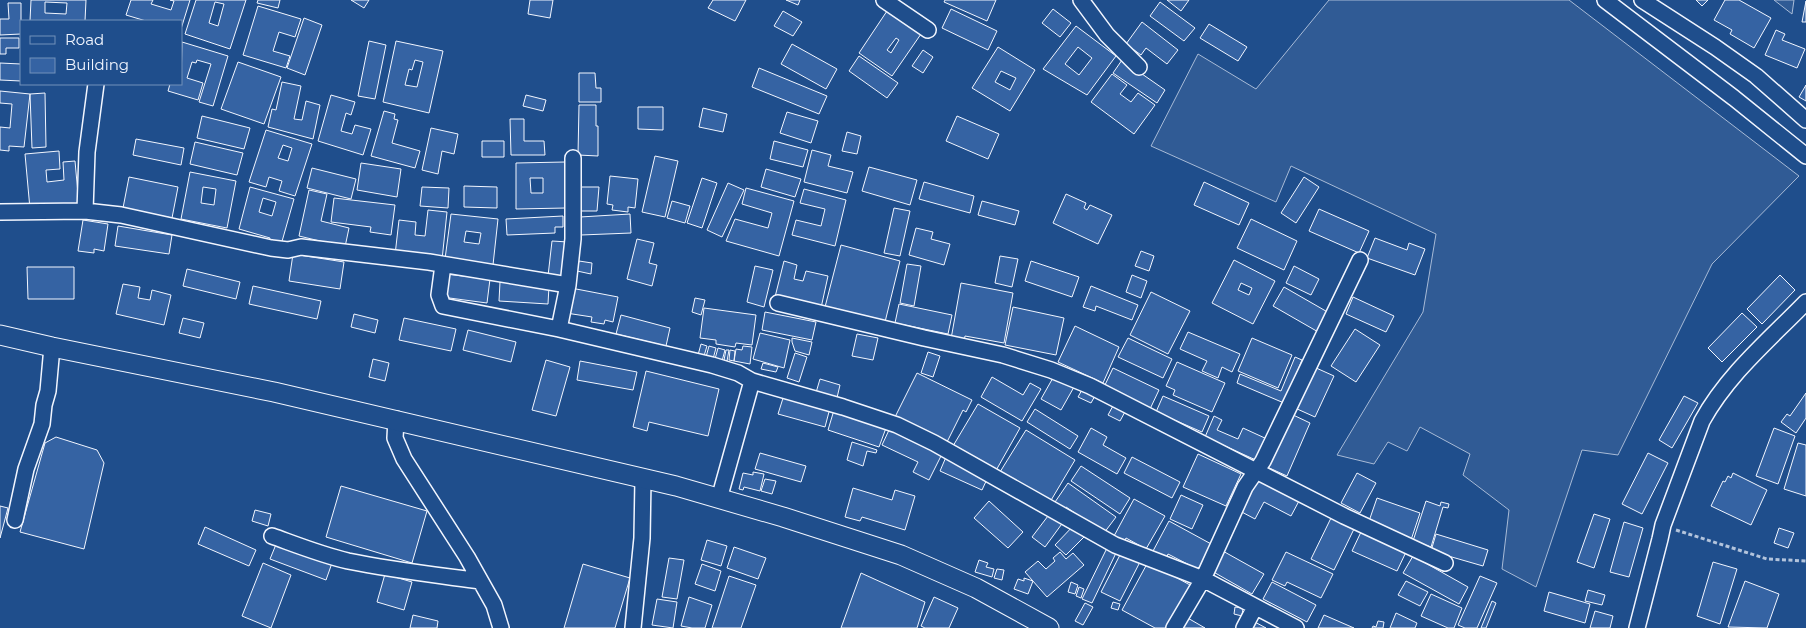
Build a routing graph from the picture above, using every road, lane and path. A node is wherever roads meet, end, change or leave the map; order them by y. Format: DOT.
graph roads {
  1 [pos="884,0"];
  2 [pos="1082,0"];
  3 [pos="1605,0"];
  4 [pos="1642,0"];
  5 [pos="928,30"];
  6 [pos="1139,66"];
  7 [pos="96,85"];
  8 [pos="1806,120"];
  9 [pos="1806,156"];
  10 [pos="573,158"];
  11 [pos="85,211"];
  12 [pos="0,212"];
  13 [pos="1360,260"];
  14 [pos="443,265"];
  15 [pos="568,285"];
  16 [pos="1806,302"];
  17 [pos="778,304"];
  18 [pos="559,329"];
  19 [pos="0,335"];
  20 [pos="52,347"];
  21 [pos="752,381"];
  22 [pos="396,420"];
  23 [pos="1256,470"];
  24 [pos="643,479"];
  25 [pos="719,499"];
  26 [pos="15,520"];
  27 [pos="1662,525"];
  28 [pos="272,536"];
  29 [pos="1806,561"];
  30 [pos="1445,563"];
  31 [pos="1203,579"];
  32 [pos="480,581"];
  33 [pos="1255,607"];
  34 [pos="501,628"];
  35 [pos="633,628"];
  36 [pos="1049,628"];
  37 [pos="1174,628"];
  38 [pos="1244,628"];
  39 [pos="1296,628"];
  40 [pos="1637,628"];
  1 -- 5 [label="street"];
  2 -- 6 [label="street"];
  3 -- 9 [label="street"];
  4 -- 8 [label="street"];
  7 -- 11 [label="street"];
  10 -- 15 [label="street"];
  11 -- 12 [label="street"];
  11 -- 14 [label="street"];
  13 -- 23 [label="street"];
  14 -- 15 [label="street"];
  14 -- 18 [label="street"];
  15 -- 18 [label="street"];
  16 -- 27 [label="street"];
  17 -- 23 [label="street"];
  18 -- 21 [label="street"];
  19 -- 20 [label="street"];
  20 -- 22 [label="street"];
  20 -- 26 [label="street"];
  21 -- 25 [label="street"];
  21 -- 31 [label="street"];
  22 -- 24 [label="street"];
  22 -- 32 [label="street"];
  23 -- 30 [label="street"];
  23 -- 31 [label="street"];
  24 -- 25 [label="street"];
  24 -- 35 [label="street"];
  25 -- 36 [label="street"];
  27 -- 29 [label="path"];
  27 -- 40 [label="street"];
  28 -- 32 [label="street"];
  31 -- 33 [label="street"];
  31 -- 37 [label="street"];
  32 -- 34 [label="street"];
  33 -- 38 [label="street"];
  33 -- 39 [label="street"];
}
